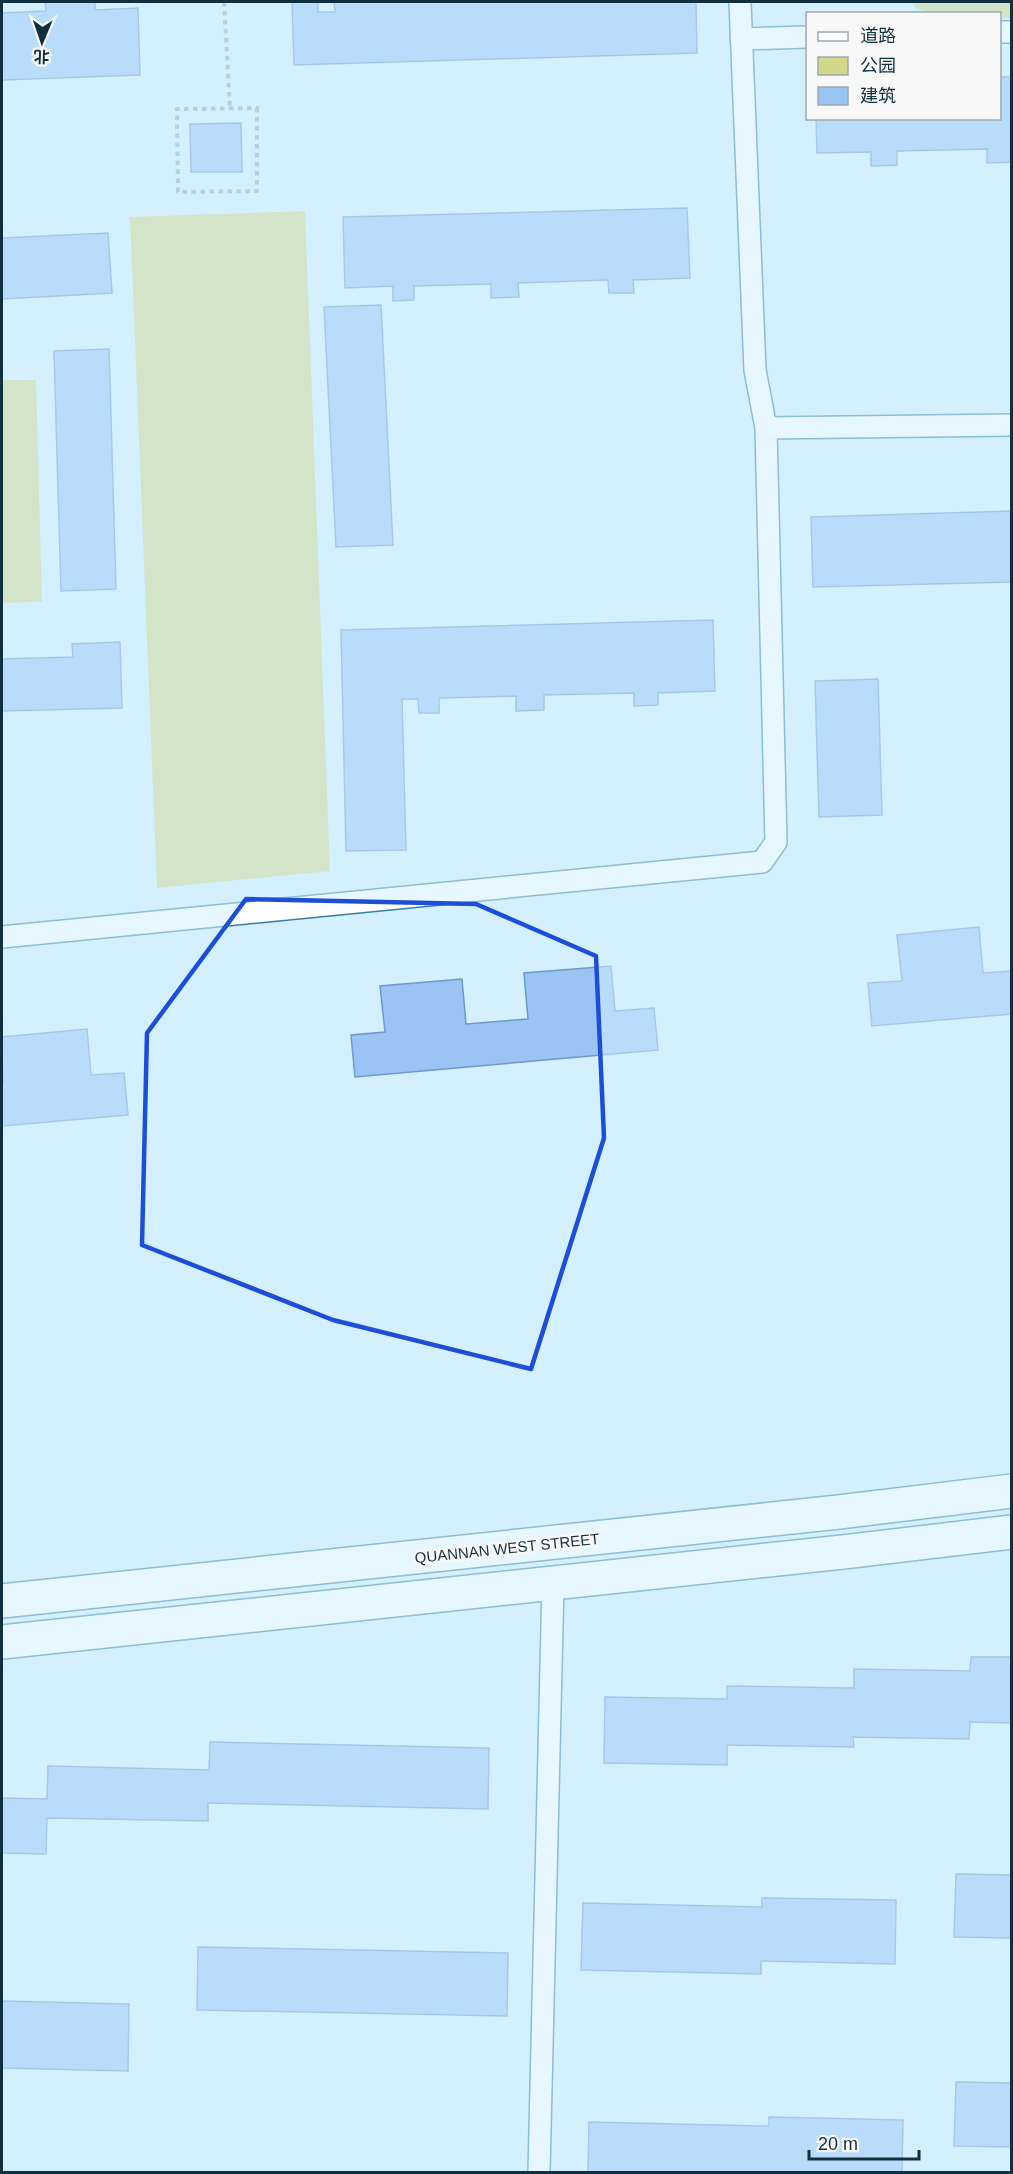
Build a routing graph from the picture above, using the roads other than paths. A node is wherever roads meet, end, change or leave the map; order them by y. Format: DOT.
graph roads {
  1 [pos="740,2"];
  2 [pos="806,37"];
  3 [pos="741,39"];
  4 [pos="1011,425"];
  5 [pos="766,428"];
  6 [pos="2,937"];
  7 [pos="1011,1491"];
  8 [pos="1011,1532"];
  9 [pos="553,1583"];
  10 [pos="2,1601"];
  11 [pos="2,1642"];
  12 [pos="539,2172"];
  1 -- 3 [label="lane"];
  2 -- 3 [label="lane"];
  3 -- 5 [label="lane"];
  4 -- 5 [label="lane"];
  5 -- 6 [label="lane"];
  7 -- 10 [label="main road, QUANNAN WEST STREET"];
  8 -- 9 [label="main road"];
  9 -- 11 [label="main road"];
  9 -- 12 [label="lane"];
}
